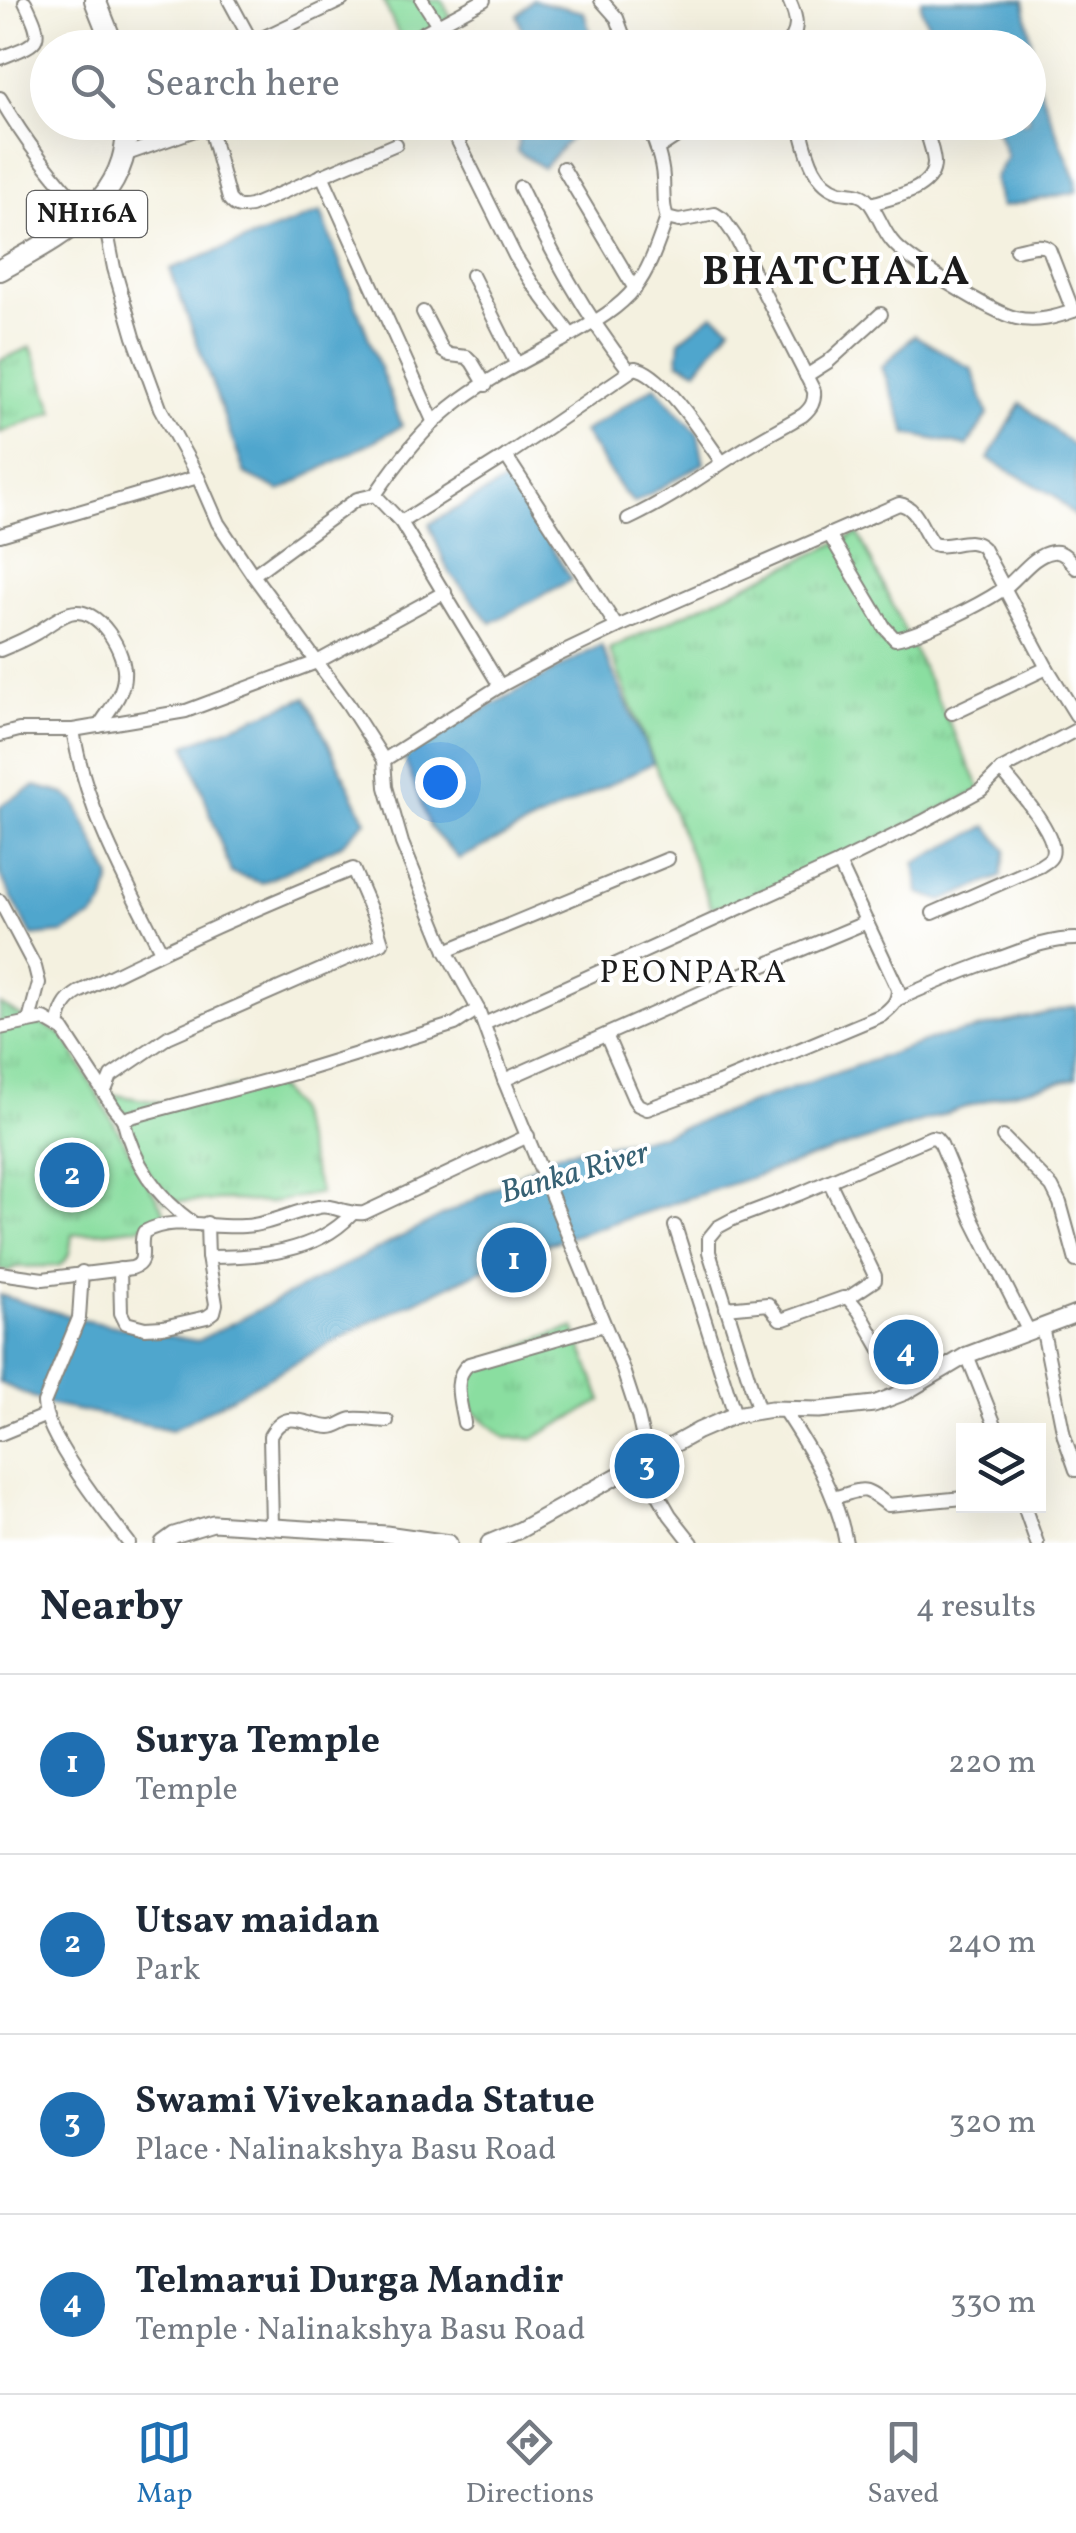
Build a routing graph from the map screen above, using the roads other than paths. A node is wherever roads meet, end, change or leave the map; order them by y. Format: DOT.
graph roads {
  1 [pos="95,0"];
  2 [pos="229,0"];
  3 [pos="342,0"];
  4 [pos="422,0"];
  5 [pos="484,0"];
  6 [pos="601,0"];
  7 [pos="788,0"];
  8 [pos="25,2"];
  9 [pos="438,26"];
  10 [pos="37,30"];
  11 [pos="107,30"];
  12 [pos="246,30"];
  13 [pos="283,30"];
  14 [pos="430,30"];
  15 [pos="441,30"];
  16 [pos="621,30"];
  17 [pos="795,30"];
  18 [pos="30,46"];
  19 [pos="0,58"];
  20 [pos="0,98"];
  21 [pos="125,140"];
  22 [pos="169,140"];
  23 [pos="217,140"];
  24 [pos="457,140"];
  25 [pos="654,140"];
  26 [pos="672,140"];
  27 [pos="804,140"];
  28 [pos="929,140"];
  29 [pos="396,144"];
  30 [pos="658,150"];
  31 [pos="124,156"];
  32 [pos="563,168"];
  33 [pos="322,175"];
  34 [pos="520,187"];
  35 [pos="871,204"];
  36 [pos="95,208"];
  37 [pos="667,218"];
  38 [pos="1016,250"];
  39 [pos="0,270"];
  40 [pos="472,275"];
  41 [pos="635,289"];
  42 [pos="1074,311"];
  43 [pos="423,312"];
  44 [pos="882,314"];
  45 [pos="594,323"];
  46 [pos="571,335"];
  47 [pos="516,365"];
  48 [pos="629,370"];
  49 [pos="806,376"];
  50 [pos="486,384"];
  51 [pos="434,423"];
  52 [pos="506,456"];
  53 [pos="722,462"];
  54 [pos="198,477"];
  55 [pos="375,495"];
  56 [pos="628,519"];
  57 [pos="401,522"];
  58 [pos="828,534"];
  59 [pos="0,535"];
  60 [pos="1076,568"];
  61 [pos="253,575"];
  62 [pos="1005,588"];
  63 [pos="445,592"];
  64 [pos="617,627"];
  65 [pos="0,650"];
  66 [pos="317,662"];
  67 [pos="1047,668"];
  68 [pos="500,686"];
  69 [pos="952,713"];
  70 [pos="1076,715"];
  71 [pos="99,726"];
  72 [pos="73,730"];
  73 [pos="1076,730"];
  74 [pos="0,736"];
  75 [pos="384,760"];
  76 [pos="1000,770"];
  77 [pos="668,859"];
  78 [pos="839,863"];
  79 [pos="0,901"];
  80 [pos="933,913"];
  81 [pos="867,922"];
  82 [pos="1076,939"];
  83 [pos="161,951"];
  84 [pos="446,951"];
  85 [pos="898,999"];
  86 [pos="478,1010"];
  87 [pos="29,1022"];
  88 [pos="484,1024"];
  89 [pos="58,1027"];
  90 [pos="0,1028"];
  91 [pos="606,1035"];
  92 [pos="504,1080"];
  93 [pos="104,1092"];
  94 [pos="124,1119"];
  95 [pos="528,1136"];
  96 [pos="1003,1136"];
  97 [pos="829,1181"];
  98 [pos="351,1214"];
  99 [pos="200,1223"];
  100 [pos="675,1226"];
  101 [pos="1072,1236"];
  102 [pos="208,1257"];
  103 [pos="1076,1260"];
  104 [pos="120,1269"];
  105 [pos="82,1272"];
  106 [pos="0,1273"];
  107 [pos="848,1298"];
  108 [pos="726,1308"];
  109 [pos="1076,1314"];
  110 [pos="604,1325"];
  111 [pos="1035,1328"];
  112 [pos="967,1354"];
  113 [pos="905,1392"];
  114 [pos="783,1408"];
  115 [pos="44,1410"];
  116 [pos="759,1411"];
  117 [pos="735,1415"];
  118 [pos="387,1421"];
  119 [pos="464,1423"];
  120 [pos="994,1423"];
  121 [pos="0,1434"];
  122 [pos="646,1458"];
  123 [pos="1076,1470"];
  124 [pos="833,1498"];
  125 [pos="956,1499"];
  126 [pos="1026,1513"];
  127 [pos="272,1526"];
  128 [pos="336,1530"];
  129 [pos="128,1543"];
  130 [pos="163,1543"];
  131 [pos="321,1543"];
  132 [pos="449,1543"];
  133 [pos="488,1543"];
  134 [pos="692,1543"];
  135 [pos="846,1543"];
  136 [pos="1037,1543"];
  1 -- 11 [label="highway"];
  2 -- 12 [label="street"];
  3 -- 13 [label="street"];
  4 -- 9 [label="street"];
  5 -- 9 [label="street"];
  6 -- 16 [label="street"];
  7 -- 17 [label="street"];
  8 -- 10 [label="street"];
  9 -- 14 [label="street"];
  9 -- 15 [label="street"];
  18 -- 19 [label="street"];
  20 -- 36 [label="street"];
  21 -- 31 [label="highway, NH116A"];
  22 -- 31 [label="street"];
  23 -- 33 [label="street"];
  24 -- 46 [label="street"];
  25 -- 30 [label="street"];
  26 -- 30 [label="street"];
  27 -- 35 [label="street"];
  28 -- 35 [label="street"];
  29 -- 33 [label="street"];
  30 -- 37 [label="street"];
  31 -- 36 [label="highway, NH116A"];
  32 -- 41 [label="street"];
  33 -- 51 [label="street"];
  34 -- 45 [label="street"];
  35 -- 42 [label="street"];
  36 -- 39 [label="highway, NH116A"];
  36 -- 54 [label="street"];
  37 -- 41 [label="street"];
  37 -- 49 [label="street"];
  38 -- 42 [label="street"];
  40 -- 47 [label="street"];
  41 -- 45 [label="street"];
  43 -- 50 [label="street"];
  44 -- 49 [label="street"];
  45 -- 46 [label="street"];
  45 -- 48 [label="street"];
  46 -- 47 [label="street"];
  47 -- 50 [label="street"];
  48 -- 52 [label="street"];
  48 -- 53 [label="street"];
  49 -- 53 [label="street"];
  50 -- 51 [label="street"];
  51 -- 55 [label="street"];
  52 -- 57 [label="street"];
  52 -- 64 [label="street"];
  53 -- 56 [label="street"];
  54 -- 59 [label="street"];
  54 -- 61 [label="street"];
  55 -- 57 [label="street"];
  55 -- 61 [label="street"];
  57 -- 63 [label="street"];
  58 -- 62 [label="street"];
  58 -- 62 [label="street"];
  58 -- 64 [label="street"];
  60 -- 62 [label="street"];
  61 -- 66 [label="street"];
  62 -- 67 [label="street"];
  63 -- 66 [label="street"];
  63 -- 68 [label="street"];
  64 -- 68 [label="street"];
  65 -- 71 [label="street"];
  66 -- 71 [label="street"];
  66 -- 75 [label="street"];
  67 -- 69 [label="street"];
  67 -- 70 [label="street"];
  68 -- 75 [label="street"];
  71 -- 72 [label="street"];
  72 -- 74 [label="street"];
  72 -- 83 [label="street"];
  73 -- 76 [label="street"];
  75 -- 84 [label="street"];
  76 -- 78 [label="street"];
  76 -- 80 [label="street"];
  77 -- 84 [label="street"];
  78 -- 81 [label="street"];
  78 -- 88 [label="street"];
  79 -- 87 [label="street"];
  81 -- 85 [label="street"];
  81 -- 91 [label="street"];
  82 -- 85 [label="street"];
  83 -- 89 [label="street"];
  83 -- 93 [label="street"];
  84 -- 86 [label="street"];
  85 -- 91 [label="street"];
  86 -- 88 [label="street"];
  86 -- 94 [label="street"];
  87 -- 89 [label="street"];
  87 -- 90 [label="street"];
  88 -- 92 [label="street"];
  89 -- 93 [label="street"];
  91 -- 92 [label="street"];
  92 -- 95 [label="street"];
  93 -- 94 [label="street"];
  94 -- 99 [label="street"];
  95 -- 98 [label="street"];
  95 -- 110 [label="street"];
  96 -- 101 [label="street"];
  97 -- 107 [label="street"];
  97 -- 108 [label="street"];
  97 -- 111 [label="street"];
  98 -- 99 [label="street"];
  98 -- 102 [label="street"];
  99 -- 102 [label="street"];
  99 -- 104 [label="street"];
  100 -- 117 [label="street"];
  101 -- 103 [label="street"];
  102 -- 104 [label="street"];
  104 -- 105 [label="street"];
  105 -- 106 [label="street"];
  105 -- 115 [label="street"];
  107 -- 108 [label="street"];
  107 -- 113 [label="street"];
  108 -- 116 [label="street"];
  109 -- 111 [label="street"];
  110 -- 119 [label="street"];
  110 -- 122 [label="street"];
  111 -- 112 [label="street"];
  111 -- 123 [label="street"];
  112 -- 113 [label="street"];
  112 -- 120 [label="street"];
  113 -- 114 [label="street"];
  114 -- 116 [label="street"];
  114 -- 124 [label="street"];
  115 -- 121 [label="street"];
  115 -- 129 [label="street"];
  116 -- 117 [label="street"];
  117 -- 122 [label="street"];
  118 -- 127 [label="street"];
  122 -- 133 [label="street"];
  122 -- 134 [label="street"];
  124 -- 125 [label="street"];
  124 -- 135 [label="street"];
  126 -- 136 [label="street"];
  127 -- 128 [label="street"];
  127 -- 130 [label="street"];
  128 -- 131 [label="street"];
  128 -- 132 [label="street"];
}
